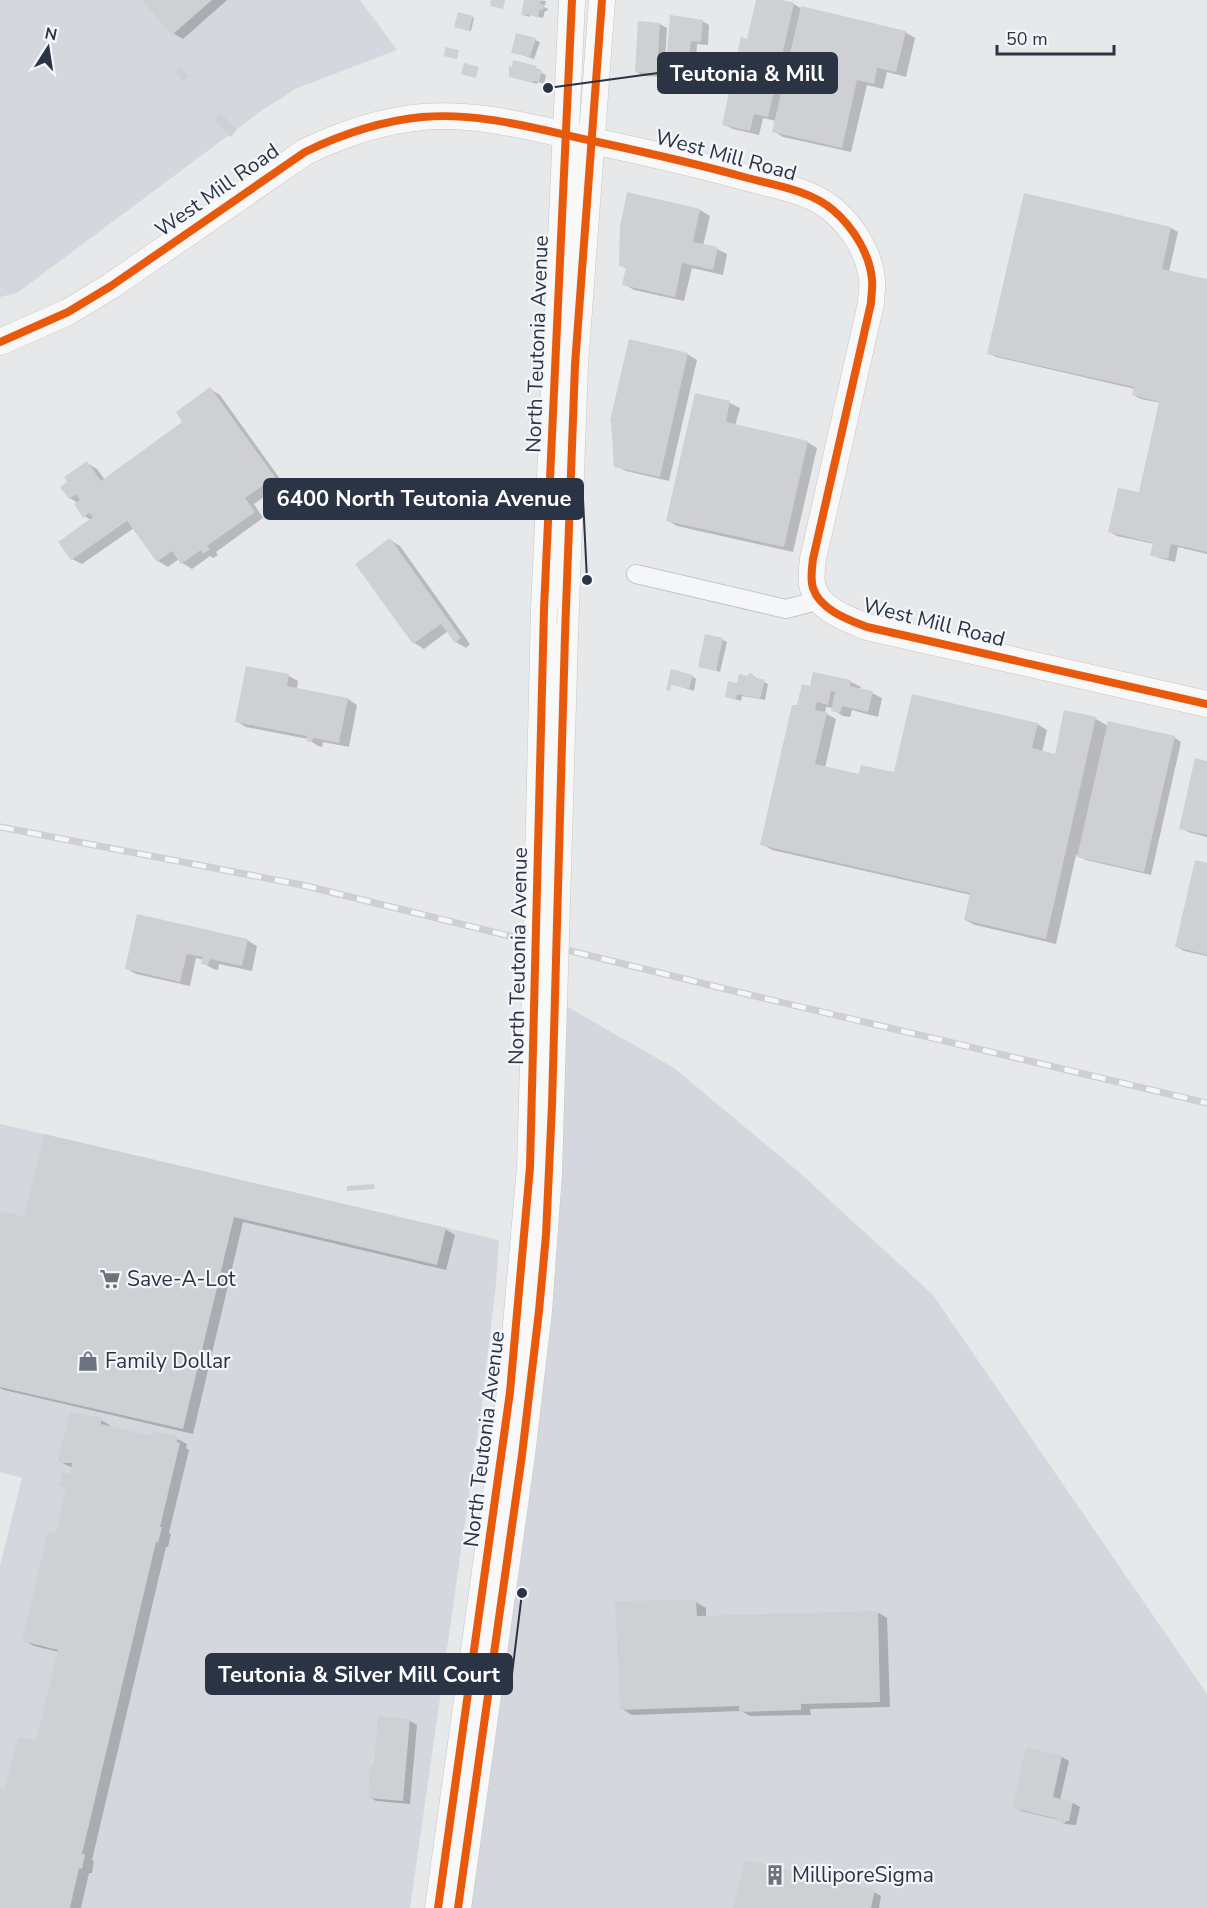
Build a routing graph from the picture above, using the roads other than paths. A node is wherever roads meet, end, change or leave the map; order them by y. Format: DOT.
graph roads {
  1 [pos="572,0"];
  2 [pos="602,0"];
  3 [pos="564,134"];
  4 [pos="593,141"];
  5 [pos="0,342"];
  6 [pos="636,574"];
  7 [pos="820,600"];
  8 [pos="1207,704"];
  9 [pos="544,1034"];
  10 [pos="438,1908"];
  11 [pos="458,1908"];
  1 -- 3 [label="main road, North Teutonia Avenue"];
  2 -- 4 [label="main road, North Teutonia Avenue"];
  3 -- 4 [label="main road, West Mill Road"];
  3 -- 5 [label="main road, West Mill Road"];
  3 -- 9 [label="main road, North Teutonia Avenue, bridge"];
  4 -- 7 [label="main road, West Mill Road"];
  4 -- 9 [label="main road, North Teutonia Avenue, bridge"];
  6 -- 7 [label="street"];
  7 -- 8 [label="main road, West Mill Road"];
  9 -- 10 [label="main road, North Teutonia Avenue"];
  9 -- 11 [label="main road, North Teutonia Avenue"];
}
